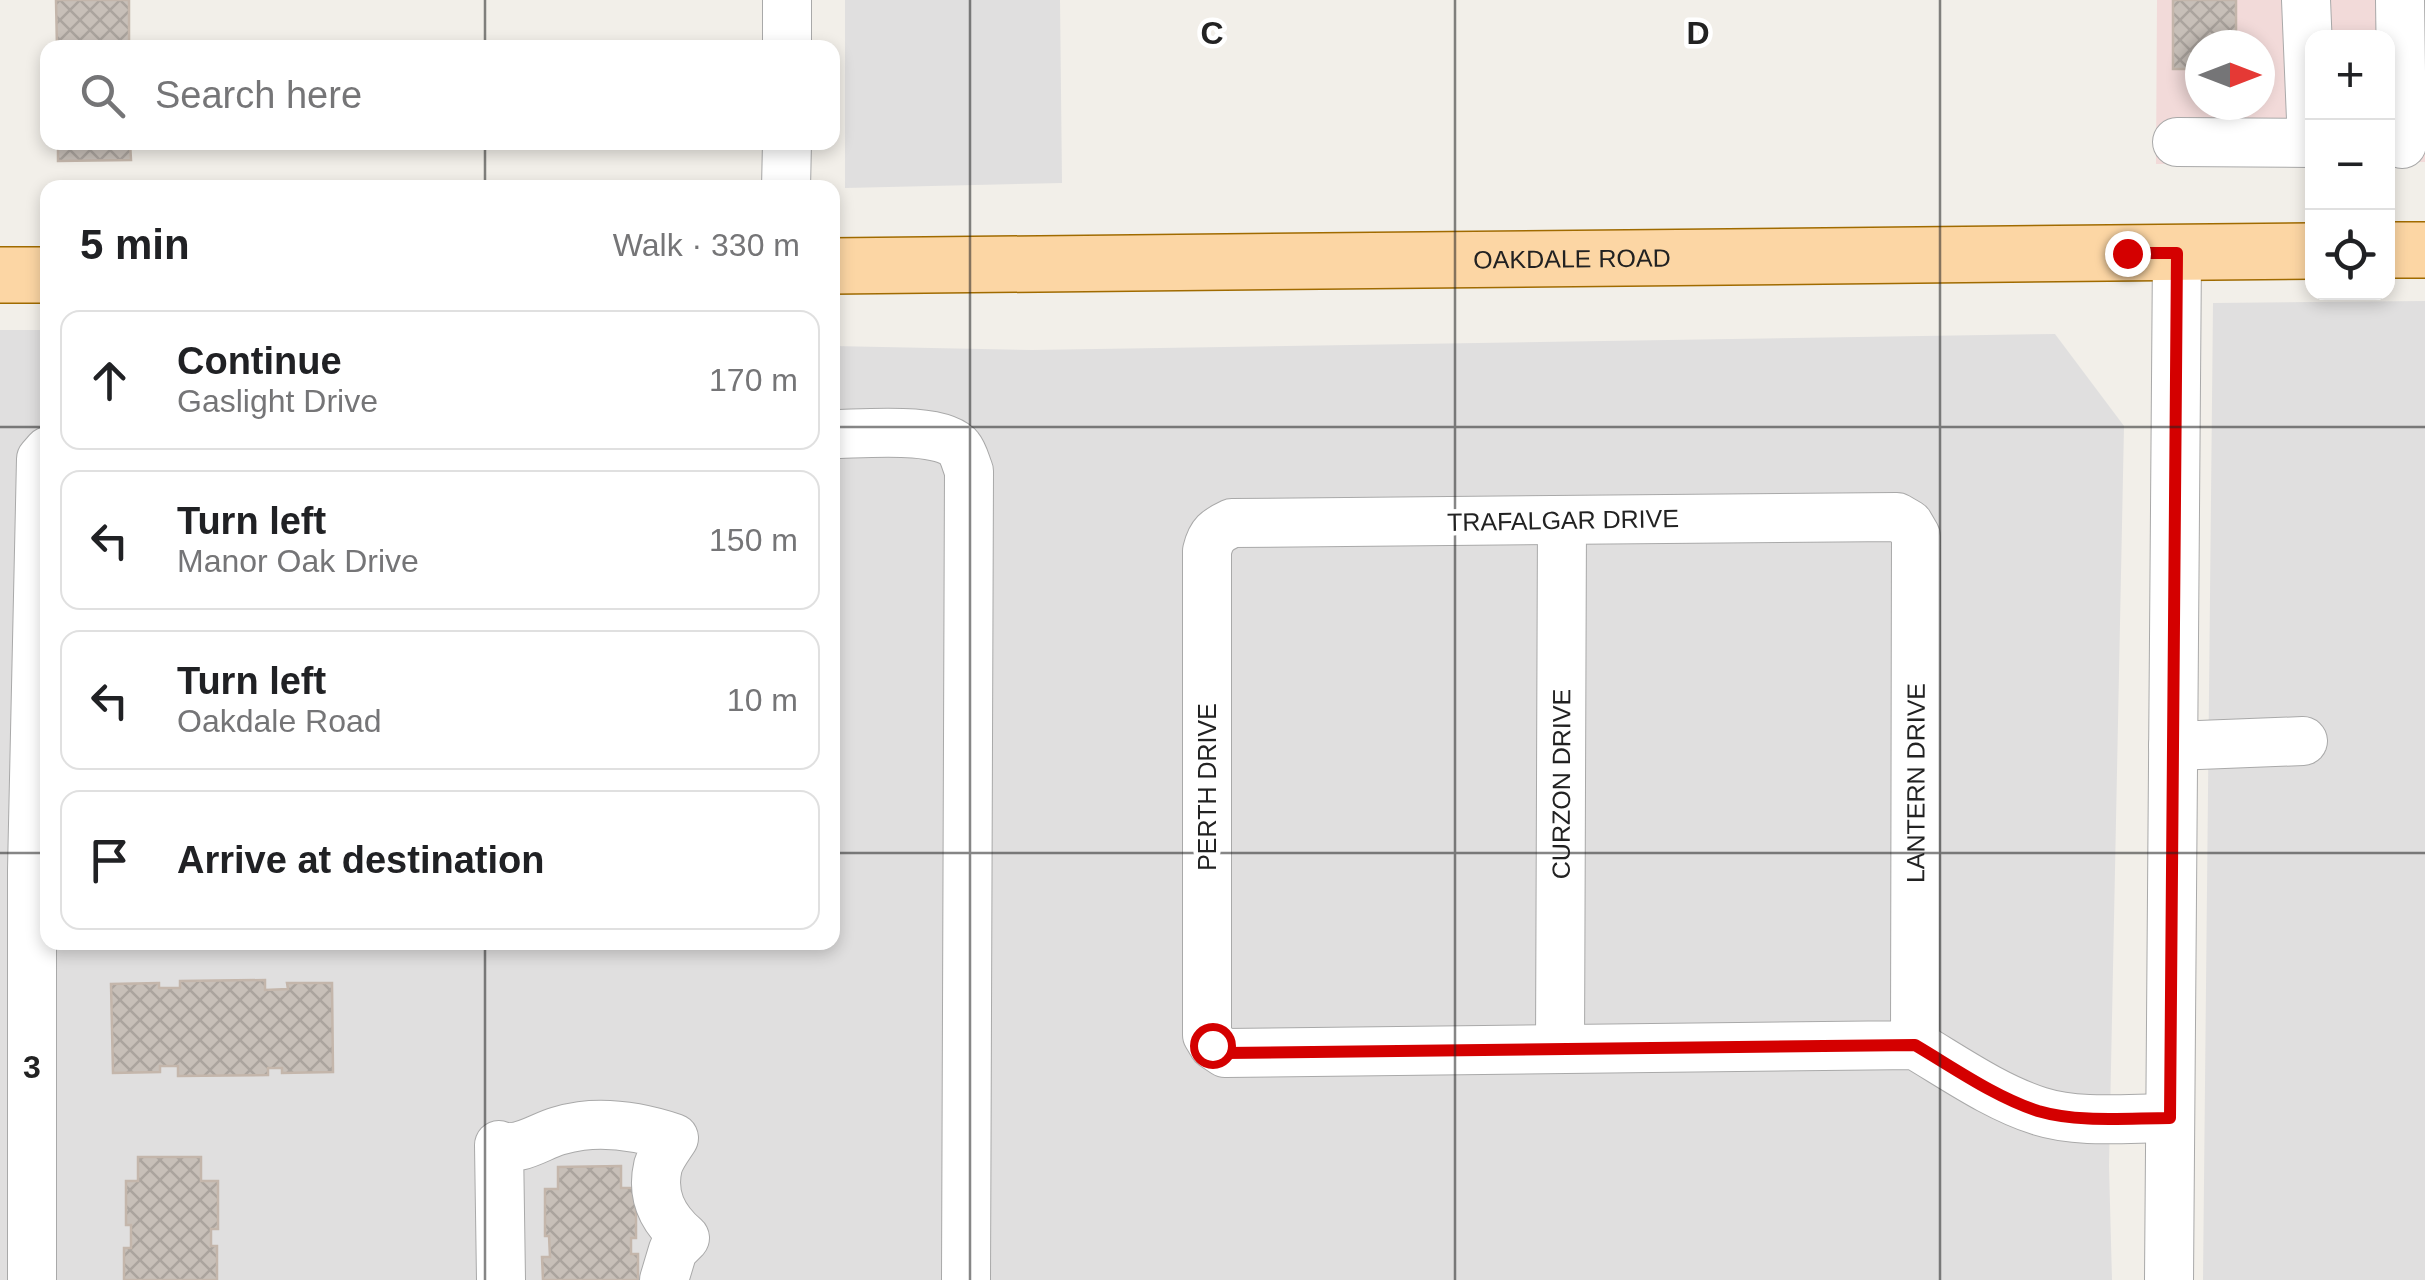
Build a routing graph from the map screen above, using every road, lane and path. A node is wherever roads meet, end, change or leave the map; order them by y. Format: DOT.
graph roads {
  1 [pos="787,0"];
  2 [pos="2306,0"];
  3 [pos="2400,0"];
  4 [pos="787,40"];
  5 [pos="2311,120"];
  6 [pos="2177,142"];
  7 [pos="2305,143"];
  8 [pos="2405,144"];
  9 [pos="786,150"];
  10 [pos="786,180"];
  11 [pos="2395,250"];
  12 [pos="2425,250"];
  13 [pos="2305,251"];
  14 [pos="2177,253"];
  15 [pos="840,266"];
  16 [pos="40,274"];
  17 [pos="0,275"];
  18 [pos="840,434"];
  19 [pos="40,472"];
  20 [pos="1562,520"];
  21 [pos="1909,524"];
  22 [pos="1216,530"];
  23 [pos="2302,741"];
  24 [pos="2174,746"];
  25 [pos="18,758"];
  26 [pos="1915,1045"];
  27 [pos="1560,1049"];
  28 [pos="2170,1118"];
  29 [pos="32,1280"];
  30 [pos="501,1280"];
  31 [pos="664,1280"];
  32 [pos="966,1280"];
  33 [pos="2169,1280"];
  1 -- 4 [label="street"];
  2 -- 5 [label="street"];
  3 -- 8 [label="street"];
  6 -- 7 [label="street"];
  9 -- 10 [label="street"];
  11 -- 12 [label="main road"];
  13 -- 14 [label="main road, OAKDALE ROAD"];
  14 -- 15 [label="main road, OAKDALE ROAD"];
  14 -- 24 [label="street"];
  16 -- 17 [label="main road"];
  18 -- 32 [label="street"];
  19 -- 25 [label="street"];
  20 -- 21 [label="street, TRAFALGAR DRIVE"];
  20 -- 22 [label="street, TRAFALGAR DRIVE"];
  20 -- 27 [label="street, CURZON DRIVE"];
  21 -- 26 [label="street, LANTERN DRIVE"];
  22 -- 27 [label="street, PERTH DRIVE"];
  23 -- 24 [label="street"];
  24 -- 28 [label="street"];
  25 -- 29 [label="street"];
  26 -- 27 [label="street"];
  26 -- 28 [label="street"];
  28 -- 33 [label="street"];
  30 -- 31 [label="street"];
}
